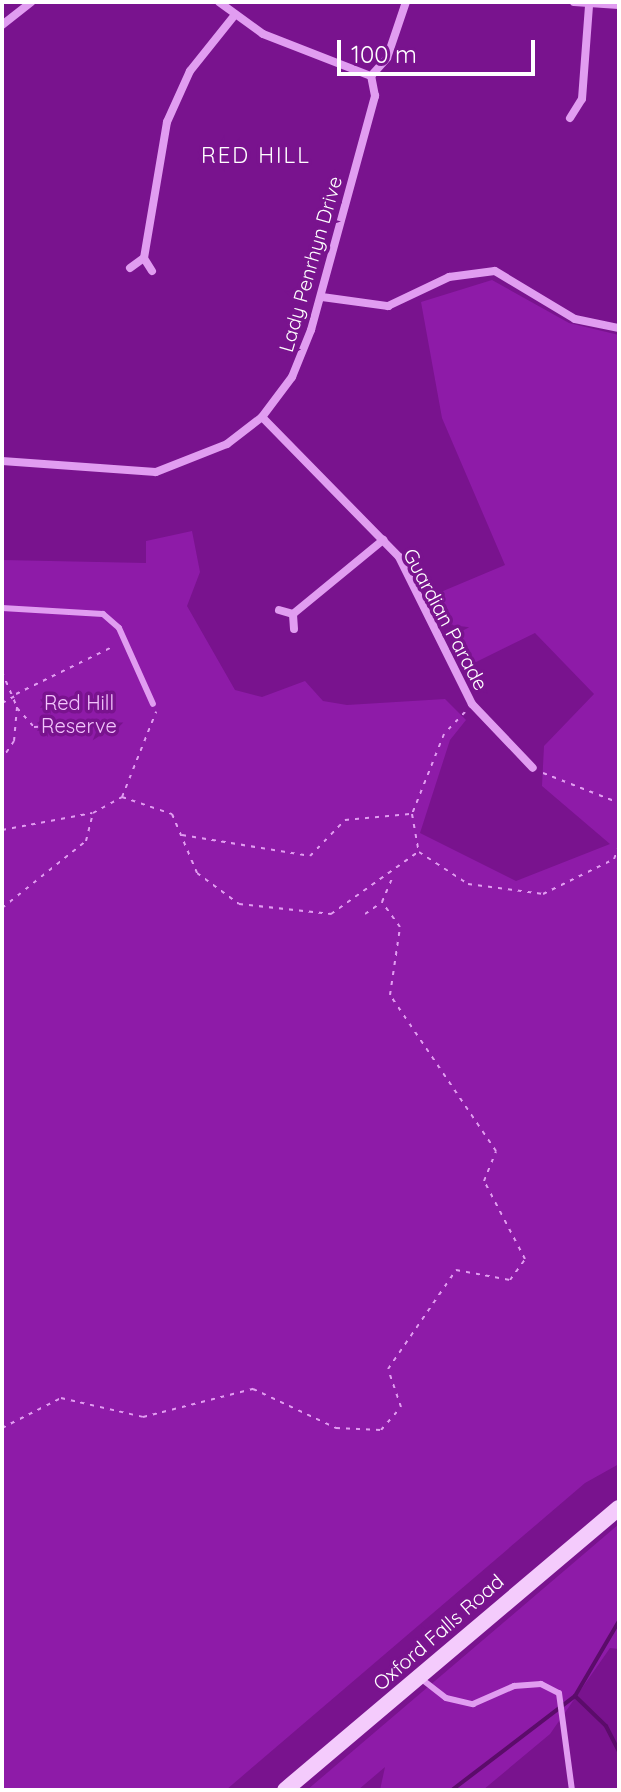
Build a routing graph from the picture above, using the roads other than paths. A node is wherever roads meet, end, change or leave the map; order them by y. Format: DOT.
graph roads {
  1 [pos="219,2"];
  2 [pos="406,2"];
  3 [pos="574,2"];
  4 [pos="29,3"];
  5 [pos="589,5"];
  6 [pos="619,5"];
  7 [pos="234,16"];
  8 [pos="2,25"];
  9 [pos="371,76"];
  10 [pos="570,118"];
  11 [pos="144,258"];
  12 [pos="130,268"];
  13 [pos="152,271"];
  14 [pos="322,297"];
  15 [pos="619,328"];
  16 [pos="262,417"];
  17 [pos="2,461"];
  18 [pos="383,540"];
  19 [pos="2,608"];
  20 [pos="279,610"];
  21 [pos="293,614"];
  22 [pos="294,629"];
  23 [pos="153,704"];
  24 [pos="533,768"];
  25 [pos="619,1508"];
  26 [pos="418,1676"];
  27 [pos="285,1790"];
  28 [pos="572,1790"];
  1 -- 7 [label="street"];
  2 -- 9 [label="street"];
  3 -- 5 [label="street"];
  4 -- 8 [label="street"];
  5 -- 6 [label="street"];
  5 -- 10 [label="street"];
  7 -- 9 [label="street"];
  7 -- 11 [label="street"];
  9 -- 14 [label="street, Lady Penrhyn Drive"];
  11 -- 12 [label="street"];
  11 -- 13 [label="street"];
  14 -- 15 [label="street"];
  14 -- 16 [label="street, Lady Penrhyn Drive"];
  16 -- 17 [label="street, Lady Penrhyn Drive"];
  16 -- 18 [label="street, Guardian Parade"];
  18 -- 21 [label="street"];
  18 -- 24 [label="street, Guardian Parade"];
  19 -- 23 [label="lane"];
  20 -- 21 [label="street"];
  21 -- 22 [label="street"];
  25 -- 26 [label="street, Oxford Falls Road"];
  26 -- 27 [label="street, Oxford Falls Road"];
  26 -- 28 [label="lane"];
}
